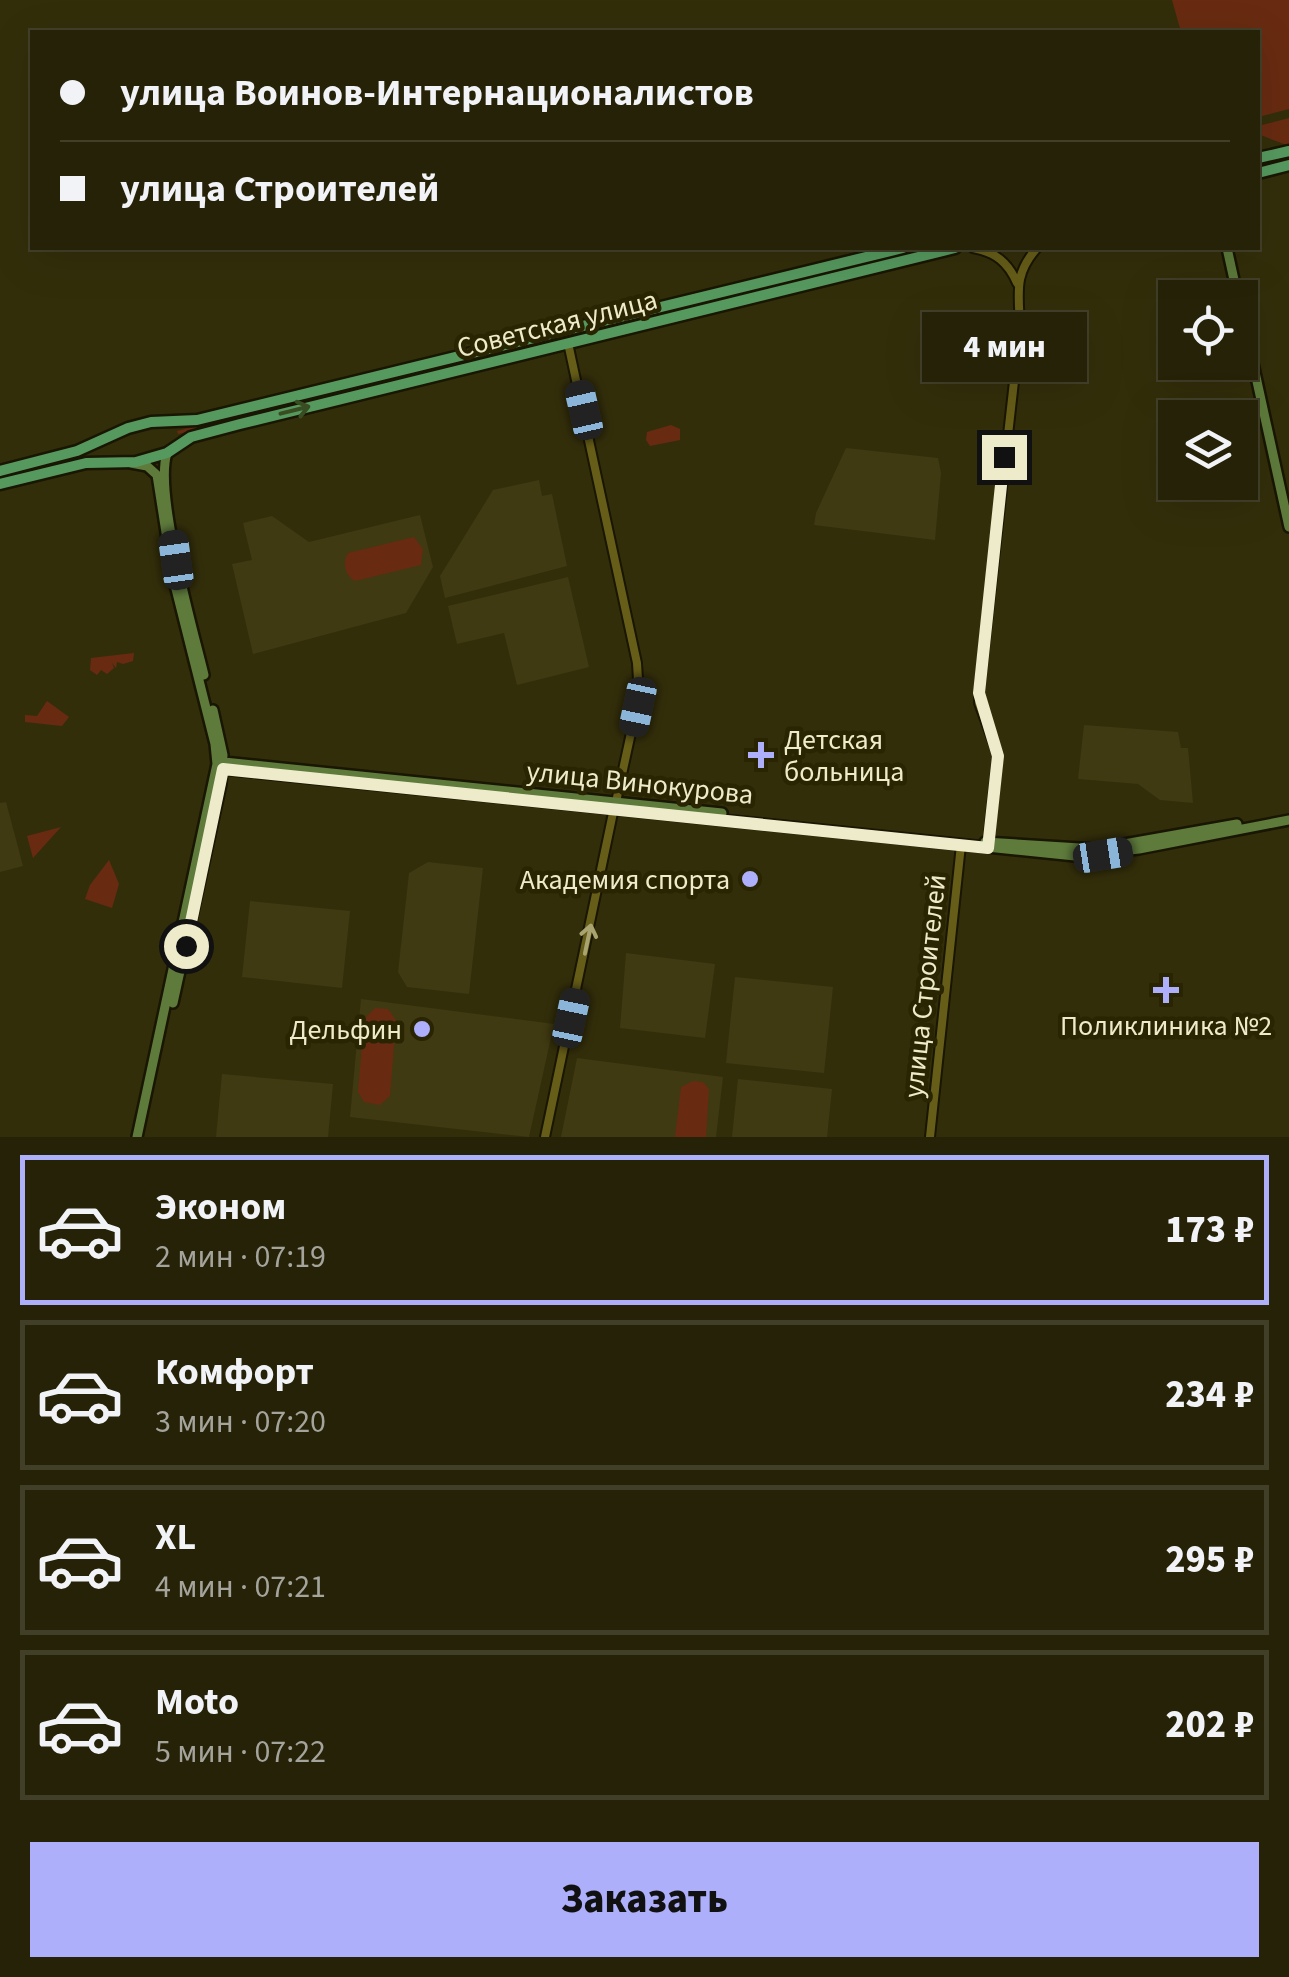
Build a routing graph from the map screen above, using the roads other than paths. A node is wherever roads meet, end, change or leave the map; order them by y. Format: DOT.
graph roads {
  1 [pos="1289,151"];
  2 [pos="1260,158"];
  3 [pos="1289,165"];
  4 [pos="1260,172"];
  5 [pos="896,250"];
  6 [pos="947,250"];
  7 [pos="979,250"];
  8 [pos="1035,250"];
  9 [pos="1228,250"];
  10 [pos="1235,280"];
  11 [pos="1018,284"];
  12 [pos="763,289"];
  13 [pos="567,337"];
  14 [pos="384,374"];
  15 [pos="1257,380"];
  16 [pos="388,388"];
  17 [pos="166,422"];
  18 [pos="114,436"];
  19 [pos="169,451"];
  20 [pos="123,462"];
  21 [pos="0,472"];
  22 [pos="0,484"];
  23 [pos="1289,526"];
  24 [pos="188,624"];
  25 [pos="221,765"];
  26 [pos="615,805"];
  27 [pos="1289,817"];
  28 [pos="961,842"];
  29 [pos="988,845"];
  30 [pos="140,1137"];
  31 [pos="545,1137"];
  32 [pos="930,1137"];
  1 -- 2 [label="main road"];
  3 -- 4 [label="main road"];
  5 -- 12 [label="main road, Советская улица"];
  6 -- 12 [label="main road, Советская улица"];
  7 -- 11 [label="street"];
  8 -- 11 [label="street"];
  9 -- 10 [label="main road"];
  11 -- 29 [label="street"];
  12 -- 13 [label="main road, Советская улица"];
  13 -- 14 [label="main road, Советская улица"];
  13 -- 16 [label="main road, Советская улица"];
  13 -- 26 [label="street"];
  14 -- 16 [label="main road"];
  14 -- 17 [label="main road, Советская улица"];
  15 -- 23 [label="main road"];
  19 -- 16 [label="main road, Советская улица, one-way"];
  17 -- 18 [label="main road, Советская улица"];
  17 -- 19 [label="main road"];
  18 -- 20 [label="main road"];
  18 -- 21 [label="main road"];
  19 -- 20 [label="main road, Советская улица"];
  19 -- 24 [label="main road"];
  20 -- 22 [label="main road"];
  20 -- 24 [label="main road"];
  24 -- 25 [label="main road"];
  25 -- 26 [label="main road, улица Винокурова"];
  25 -- 30 [label="main road"];
  26 -- 28 [label="main road, улица Винокурова"];
  31 -- 26 [label="street, one-way"];
  27 -- 29 [label="main road, улица Винокурова"];
  28 -- 29 [label="main road, улица Винокурова"];
  28 -- 32 [label="street, улица Строителей"];
}
